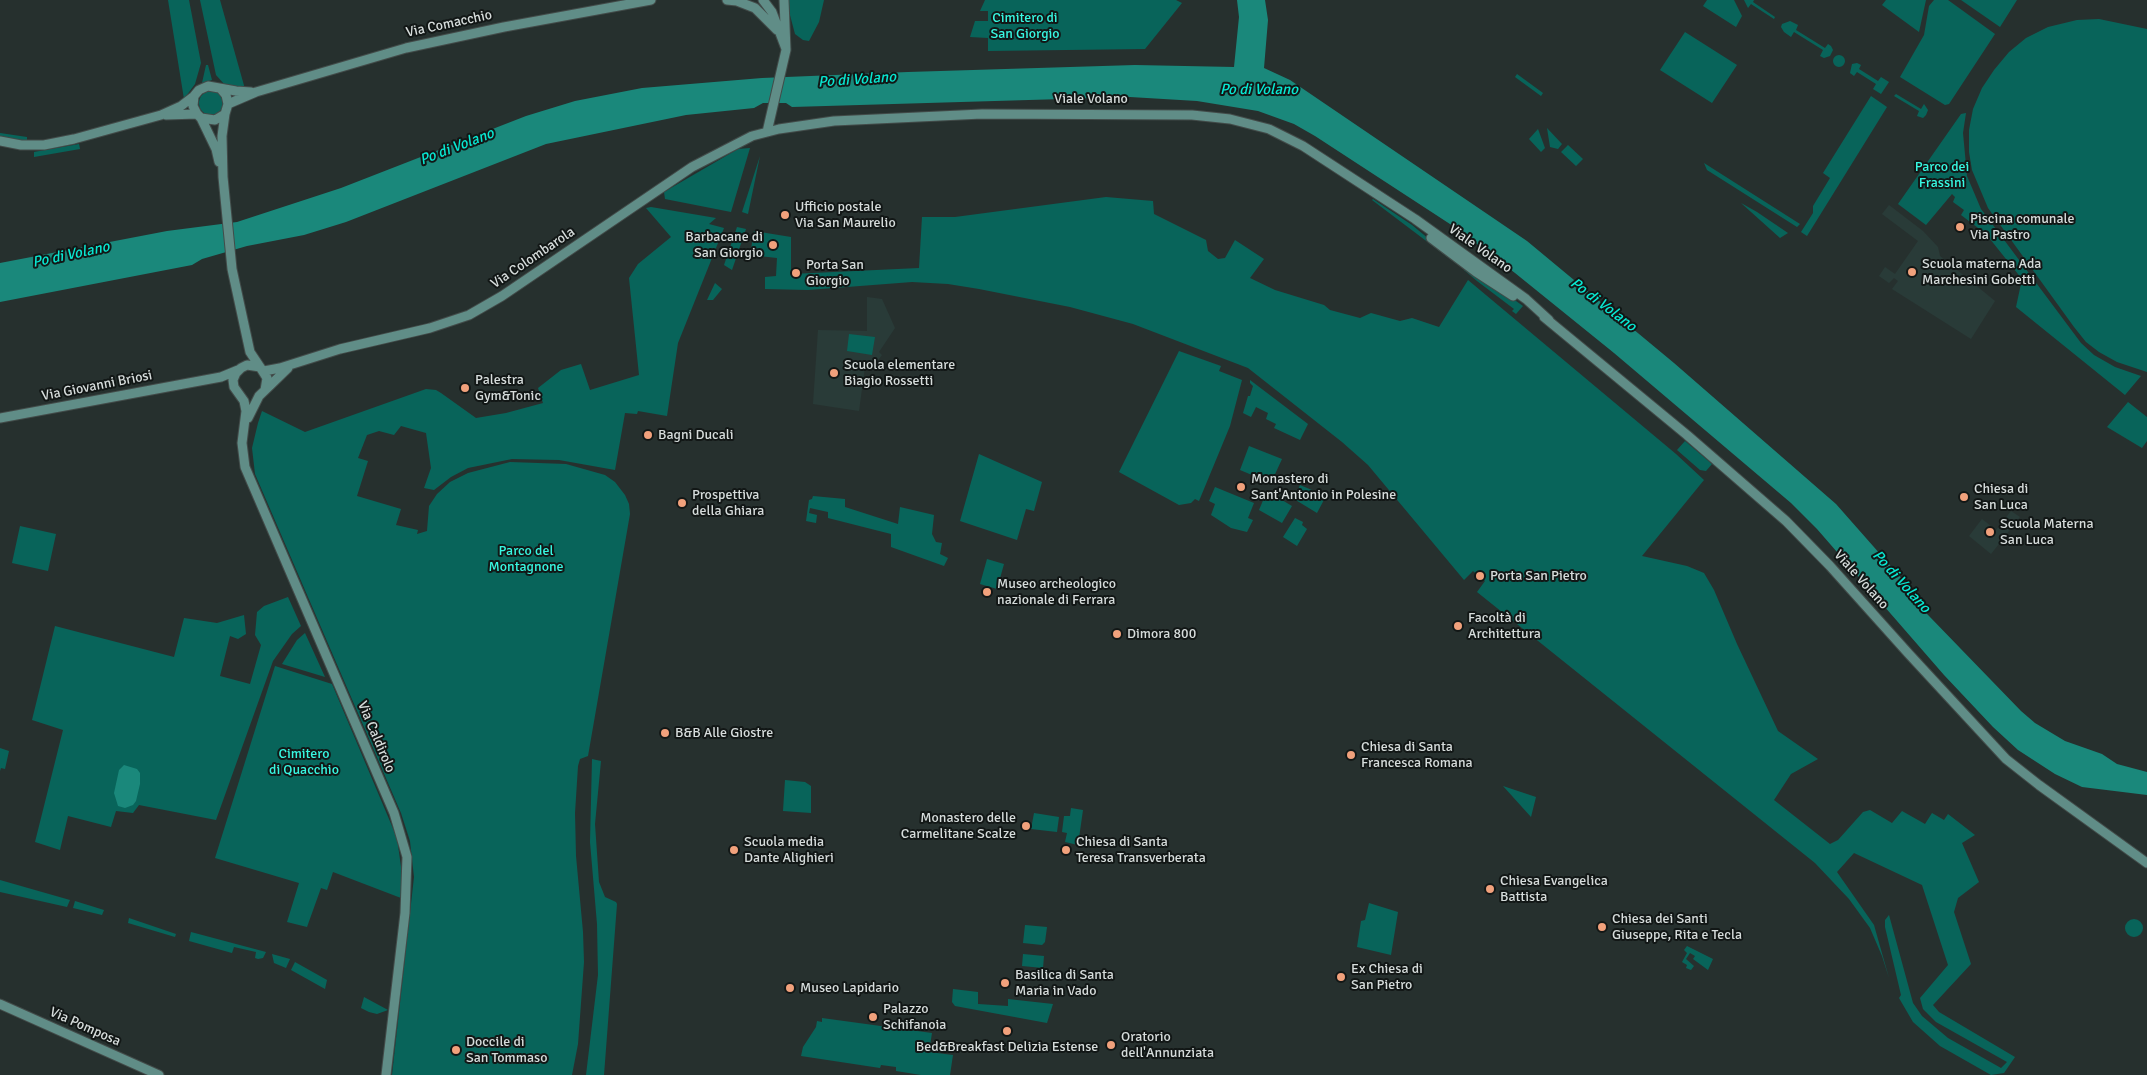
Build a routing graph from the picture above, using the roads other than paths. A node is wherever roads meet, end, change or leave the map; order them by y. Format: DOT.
graph roads {
  1 [pos="651,0"];
  2 [pos="727,0"];
  3 [pos="763,0"];
  4 [pos="772,0"];
  5 [pos="784,0"];
  6 [pos="777,30"];
  7 [pos="787,32"];
  8 [pos="786,50"];
  9 [pos="221,89"];
  10 [pos="256,92"];
  11 [pos="194,96"];
  12 [pos="228,104"];
  13 [pos="225,114"];
  14 [pos="161,115"];
  15 [pos="199,116"];
  16 [pos="767,132"];
  17 [pos="0,142"];
  18 [pos="223,177"];
  19 [pos="248,341"];
  20 [pos="296,363"];
  21 [pos="241,368"];
  22 [pos="262,369"];
  23 [pos="198,380"];
  24 [pos="238,392"];
  25 [pos="262,393"];
  26 [pos="0,418"];
  27 [pos="245,425"];
  28 [pos="2147,863"];
  29 [pos="0,1004"];
  30 [pos="159,1075"];
  31 [pos="386,1075"];
  1 -- 10 [label="main road, Via Comacchio"];
  2 -- 6 [label="main road"];
  3 -- 6 [label="main road"];
  4 -- 7 [label="main road"];
  5 -- 7 [label="main road"];
  6 -- 8 [label="main road"];
  7 -- 8 [label="main road"];
  8 -- 16 [label="main road"];
  9 -- 10 [label="main road, Via Comacchio"];
  9 -- 11 [label="main road, Via Comacchio"];
  9 -- 12 [label="main road"];
  10 -- 12 [label="main road, Via Comacchio"];
  11 -- 14 [label="main road, Via Comacchio"];
  11 -- 15 [label="main road"];
  12 -- 13 [label="main road"];
  13 -- 15 [label="main road, Via Comacchio"];
  13 -- 18 [label="main road"];
  14 -- 15 [label="main road, Via Comacchio"];
  14 -- 17 [label="main road, Via Comacchio"];
  15 -- 18 [label="main road"];
  16 -- 20 [label="main road, Via Colombarola"];
  16 -- 28 [label="main road, Viale Volano"];
  18 -- 19 [label="main road"];
  19 -- 21 [label="main road, Via Caldirolo"];
  19 -- 22 [label="main road"];
  20 -- 22 [label="main road, Via Colombarola"];
  20 -- 25 [label="main road, Via Colombarola"];
  21 -- 22 [label="main road"];
  21 -- 23 [label="main road, Via Giovanni Briosi"];
  21 -- 24 [label="main road, Via Caldirolo"];
  22 -- 25 [label="main road, Via Caldirolo"];
  23 -- 24 [label="main road, Via Giovanni Briosi"];
  23 -- 26 [label="main road, Via Giovanni Briosi"];
  24 -- 25 [label="main road"];
  24 -- 27 [label="main road, Via Caldirolo"];
  25 -- 27 [label="main road, Via Caldirolo"];
  27 -- 31 [label="main road, Via Caldirolo"];
  29 -- 30 [label="main road, Via Pomposa"];
}
